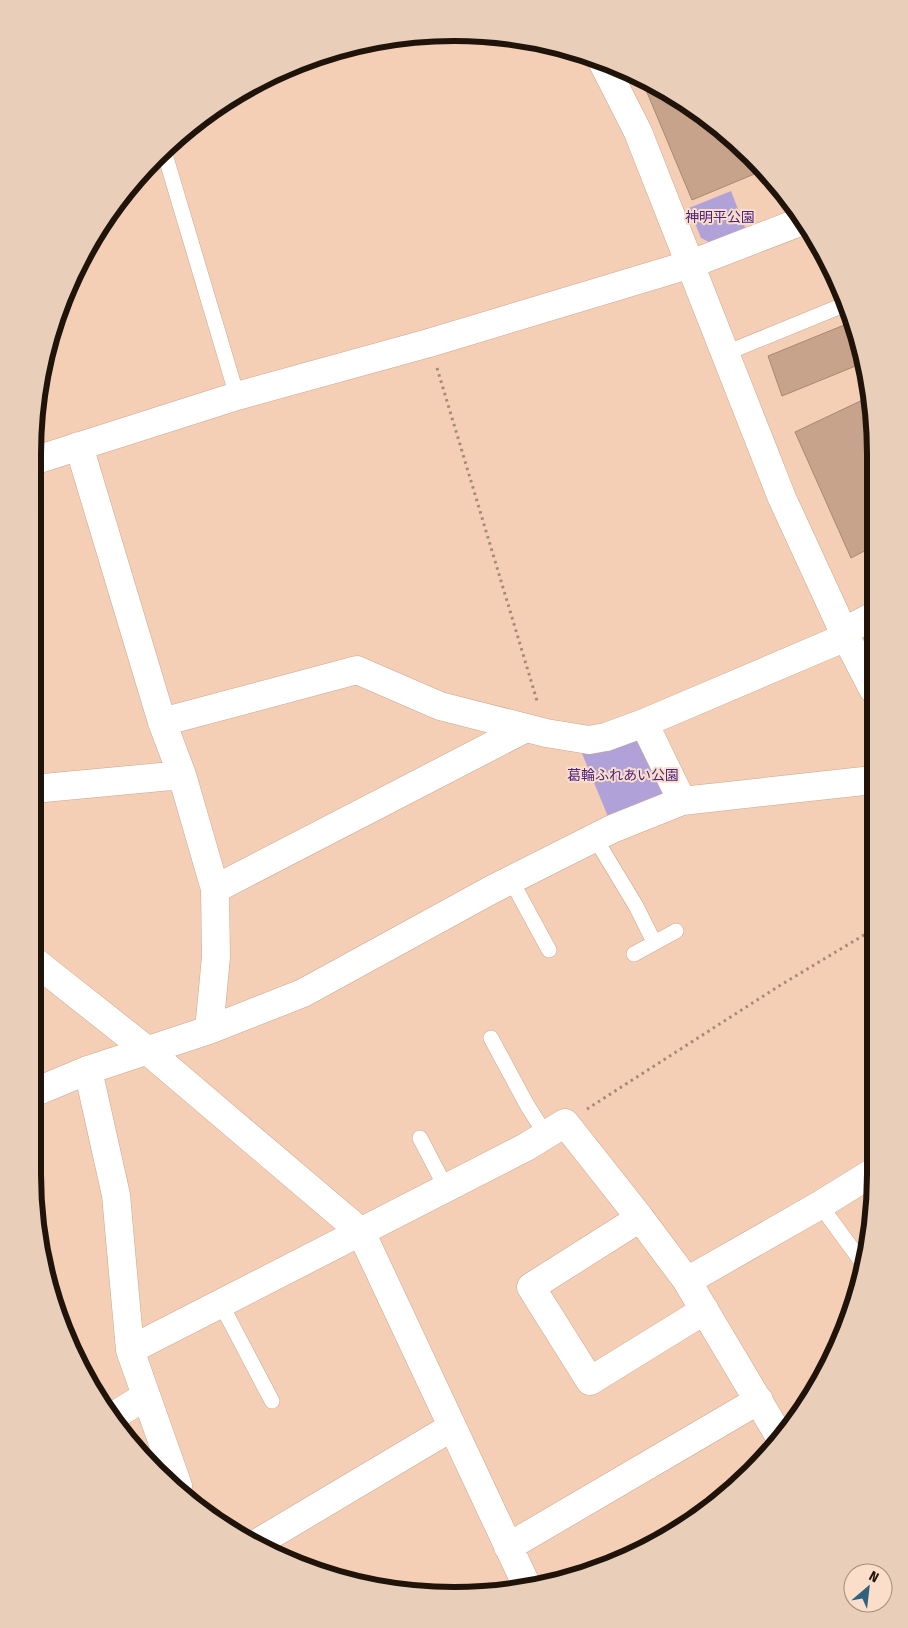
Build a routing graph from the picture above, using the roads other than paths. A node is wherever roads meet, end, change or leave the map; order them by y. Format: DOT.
graph roads {
  1 [pos="607,71"];
  2 [pos="166,158"];
  3 [pos="796,224"];
  4 [pos="691,264"];
  5 [pos="839,307"];
  6 [pos="726,353"];
  7 [pos="237,396"];
  8 [pos="79,446"];
  9 [pos="41,458"];
  10 [pos="867,620"];
  11 [pos="844,634"];
  12 [pos="867,678"];
  13 [pos="162,722"];
  14 [pos="644,722"];
  15 [pos="536,731"];
  16 [pos="182,775"];
  17 [pos="867,781"];
  18 [pos="41,789"];
  19 [pos="682,800"];
  20 [pos="595,838"];
  21 [pos="511,880"];
  22 [pos="215,889"];
  23 [pos="676,930"];
  24 [pos="654,942"];
  25 [pos="549,950"];
  26 [pos="634,954"];
  27 [pos="41,966"];
  28 [pos="208,1030"];
  29 [pos="491,1038"];
  30 [pos="148,1051"];
  31 [pos="88,1070"];
  32 [pos="41,1090"];
  33 [pos="556,1129"];
  34 [pos="420,1138"];
  35 [pos="867,1175"];
  36 [pos="446,1188"];
  37 [pos="820,1205"];
  38 [pos="640,1218"];
  39 [pos="361,1232"];
  40 [pos="858,1257"];
  41 [pos="687,1281"];
  42 [pos="221,1304"];
  43 [pos="705,1310"];
  44 [pos="130,1350"];
  45 [pos="146,1396"];
  46 [pos="759,1400"];
  47 [pos="272,1401"];
  48 [pos="118,1413"];
  49 [pos="452,1427"];
  50 [pos="776,1431"];
  51 [pos="175,1478"];
  52 [pos="263,1540"];
  53 [pos="508,1547"];
  54 [pos="524,1581"];
  1 -- 4 [label="street"];
  2 -- 7 [label="lane"];
  3 -- 4 [label="street"];
  4 -- 6 [label="street"];
  4 -- 7 [label="street"];
  5 -- 6 [label="lane"];
  6 -- 11 [label="street"];
  7 -- 8 [label="street"];
  8 -- 9 [label="street"];
  8 -- 13 [label="street"];
  10 -- 11 [label="street"];
  11 -- 12 [label="street"];
  11 -- 14 [label="street"];
  13 -- 15 [label="street"];
  13 -- 16 [label="street"];
  14 -- 15 [label="street"];
  14 -- 19 [label="street"];
  15 -- 22 [label="street"];
  16 -- 18 [label="street"];
  16 -- 22 [label="street"];
  17 -- 19 [label="street"];
  19 -- 20 [label="street"];
  20 -- 21 [label="street"];
  20 -- 24 [label="lane"];
  21 -- 25 [label="lane"];
  21 -- 28 [label="street"];
  22 -- 28 [label="street"];
  23 -- 24 [label="lane"];
  24 -- 26 [label="lane"];
  27 -- 30 [label="street"];
  28 -- 30 [label="street"];
  29 -- 33 [label="lane"];
  30 -- 31 [label="street"];
  30 -- 39 [label="street"];
  31 -- 32 [label="street"];
  31 -- 44 [label="street"];
  33 -- 36 [label="street"];
  33 -- 38 [label="street"];
  34 -- 36 [label="lane"];
  35 -- 37 [label="street"];
  36 -- 39 [label="street"];
  37 -- 40 [label="lane"];
  37 -- 41 [label="street"];
  38 -- 41 [label="street"];
  38 -- 43 [label="street"];
  39 -- 42 [label="street"];
  39 -- 49 [label="street"];
  41 -- 43 [label="street"];
  42 -- 44 [label="street"];
  42 -- 47 [label="lane"];
  43 -- 46 [label="street"];
  44 -- 45 [label="street"];
  45 -- 48 [label="street"];
  45 -- 51 [label="street"];
  46 -- 50 [label="street"];
  46 -- 53 [label="street"];
  49 -- 52 [label="street"];
  49 -- 53 [label="street"];
  53 -- 54 [label="street"];
}
